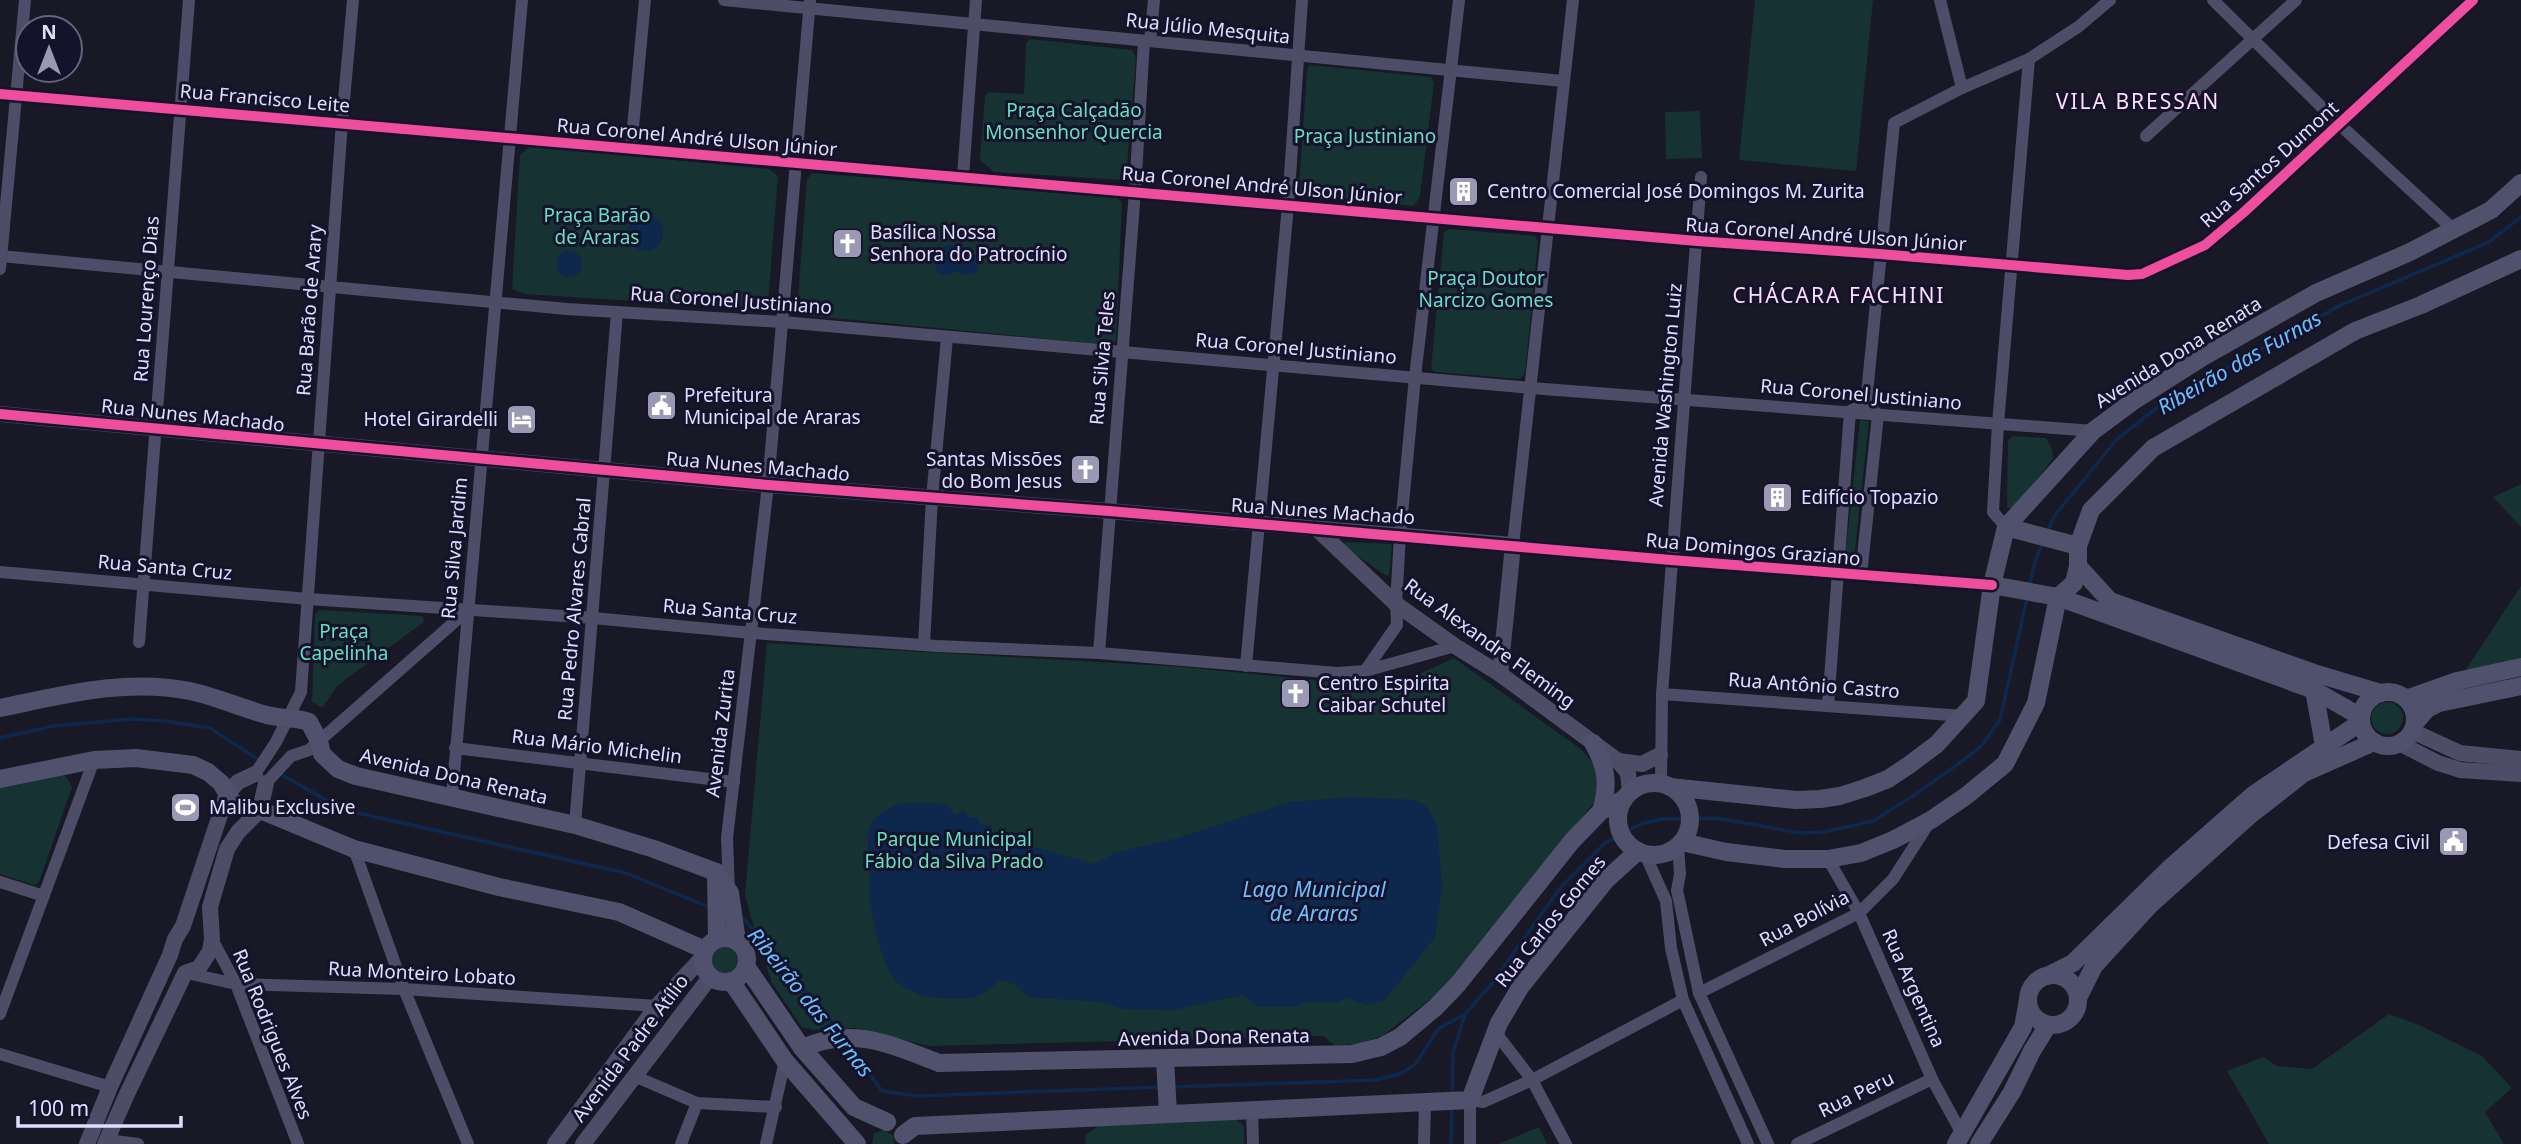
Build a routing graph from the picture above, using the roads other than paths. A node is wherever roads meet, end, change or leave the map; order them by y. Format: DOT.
graph roads {
  1 [pos="25,0"];
  2 [pos="189,0"];
  3 [pos="353,0"];
  4 [pos="522,0"];
  5 [pos="645,0"];
  6 [pos="724,0"];
  7 [pos="976,0"];
  8 [pos="1154,0"];
  9 [pos="1302,0"];
  10 [pos="1458,0"];
  11 [pos="1573,0"];
  12 [pos="1940,0"];
  13 [pos="2110,0"];
  14 [pos="2213,0"];
  15 [pos="2296,0"];
  16 [pos="2473,0"];
  17 [pos="809,4"];
  18 [pos="974,24"];
  19 [pos="2252,38"];
  20 [pos="1147,41"];
  21 [pos="1298,56"];
  22 [pos="2029,59"];
  23 [pos="1449,69"];
  24 [pos="1563,81"];
  25 [pos="1962,88"];
  26 [pos="0,94"];
  27 [pos="17,95"];
  28 [pos="179,109"];
  29 [pos="342,122"];
  30 [pos="2339,124"];
  31 [pos="2146,136"];
  32 [pos="509,137"];
  33 [pos="631,148"];
  34 [pos="795,164"];
  35 [pos="963,176"];
  36 [pos="1701,177"];
  37 [pos="2521,183"];
  38 [pos="1135,191"];
  39 [pos="1288,205"];
  40 [pos="1432,218"];
  41 [pos="1549,229"];
  42 [pos="2453,229"];
  43 [pos="1696,241"];
  44 [pos="1880,254"];
  45 [pos="2521,259"];
  46 [pos="0,260"];
  47 [pos="2011,267"];
  48 [pos="167,271"];
  49 [pos="330,286"];
  50 [pos="497,303"];
  51 [pos="617,312"];
  52 [pos="782,322"];
  53 [pos="947,338"];
  54 [pos="1122,353"];
  55 [pos="1272,365"];
  56 [pos="1415,377"];
  57 [pos="1531,388"];
  58 [pos="1684,400"];
  59 [pos="1866,403"];
  60 [pos="1850,411"];
  61 [pos="0,414"];
  62 [pos="1878,415"];
  63 [pos="1998,424"];
  64 [pos="156,428"];
  65 [pos="2093,430"];
  66 [pos="318,444"];
  67 [pos="482,458"];
  68 [pos="606,469"];
  69 [pos="768,485"];
  70 [pos="932,498"];
  71 [pos="1109,511"];
  72 [pos="1260,525"];
  73 [pos="2006,527"];
  74 [pos="1317,529"];
  75 [pos="1400,535"];
  76 [pos="1513,545"];
  77 [pos="2077,546"];
  78 [pos="1671,560"];
  79 [pos="2078,566"];
  80 [pos="0,572"];
  81 [pos="1836,573"];
  82 [pos="1861,575"];
  83 [pos="143,585"];
  84 [pos="1992,585"];
  85 [pos="2058,597"];
  86 [pos="308,599"];
  87 [pos="1396,604"];
  88 [pos="468,610"];
  89 [pos="593,618"];
  90 [pos="752,633"];
  91 [pos="139,642"];
  92 [pos="924,645"];
  93 [pos="1455,646"];
  94 [pos="1099,653"];
  95 [pos="1246,666"];
  96 [pos="2521,667"];
  97 [pos="1365,671"];
  98 [pos="1500,674"];
  99 [pos="2521,686"];
  100 [pos="2314,690"];
  101 [pos="2381,693"];
  102 [pos="1662,694"];
  103 [pos="2406,699"];
  104 [pos="1828,705"];
  105 [pos="0,708"];
  106 [pos="1964,716"];
  107 [pos="287,718"];
  108 [pos="2361,720"];
  109 [pos="2409,733"];
  110 [pos="319,741"];
  111 [pos="2374,741"];
  112 [pos="1593,743"];
  113 [pos="2325,746"];
  114 [pos="455,748"];
  115 [pos="1660,754"];
  116 [pos="2521,759"];
  117 [pos="94,760"];
  118 [pos="1618,761"];
  119 [pos="581,764"];
  120 [pos="2521,774"];
  121 [pos="0,779"];
  122 [pos="260,779"];
  123 [pos="734,782"];
  124 [pos="1666,785"];
  125 [pos="228,794"];
  126 [pos="1627,795"];
  127 [pos="453,796"];
  128 [pos="260,810"];
  129 [pos="1601,811"];
  130 [pos="1931,820"];
  131 [pos="575,825"];
  132 [pos="727,838"];
  133 [pos="1682,841"];
  134 [pos="354,849"];
  135 [pos="1637,850"];
  136 [pos="1828,859"];
  137 [pos="716,872"];
  138 [pos="0,882"];
  139 [pos="730,893"];
  140 [pos="44,896"];
  141 [pos="1860,913"];
  142 [pos="183,926"];
  143 [pos="212,939"];
  144 [pos="737,941"];
  145 [pos="709,949"];
  146 [pos="170,955"];
  147 [pos="746,966"];
  148 [pos="185,973"];
  149 [pos="711,976"];
  150 [pos="2047,976"];
  151 [pos="731,981"];
  152 [pos="236,984"];
  153 [pos="404,989"];
  154 [pos="1699,992"];
  155 [pos="2078,996"];
  156 [pos="1683,1000"];
  157 [pos="2028,1000"];
  158 [pos="657,1006"];
  159 [pos="685,1011"];
  160 [pos="0,1014"];
  161 [pos="2048,1025"];
  162 [pos="1496,1033"];
  163 [pos="802,1048"];
  164 [pos="0,1054"];
  165 [pos="785,1061"];
  166 [pos="1166,1067"];
  167 [pos="634,1076"];
  168 [pos="1933,1079"];
  169 [pos="1532,1080"];
  170 [pos="110,1087"];
  171 [pos="1470,1100"];
  172 [pos="697,1103"];
  173 [pos="1425,1104"];
  174 [pos="776,1107"];
  175 [pos="1168,1107"];
  176 [pos="1252,1110"];
  177 [pos="887,1122"];
  178 [pos="908,1135"];
  179 [pos="1959,1139"];
  180 [pos="106,1142"];
  181 [pos="87,1144"];
  182 [pos="138,1144"];
  183 [pos="298,1144"];
  184 [pos="468,1144"];
  185 [pos="555,1144"];
  186 [pos="583,1144"];
  187 [pos="681,1144"];
  188 [pos="766,1144"];
  189 [pos="860,1144"];
  190 [pos="1253,1144"];
  191 [pos="1424,1144"];
  192 [pos="1470,1144"];
  193 [pos="1566,1144"];
  194 [pos="1748,1144"];
  195 [pos="1768,1144"];
  196 [pos="1797,1144"];
  197 [pos="1979,1144"];
  1 -- 27 [label="street"];
  2 -- 28 [label="street, Rua Lourenço Dias"];
  3 -- 29 [label="street, Rua Barão de Arary"];
  4 -- 32 [label="street"];
  5 -- 33 [label="street"];
  6 -- 17 [label="street, Rua Júlio Mesquita"];
  7 -- 18 [label="street"];
  8 -- 20 [label="street, Rua Silvia Teles"];
  9 -- 21 [label="street"];
  10 -- 23 [label="street"];
  11 -- 24 [label="street"];
  12 -- 25 [label="street"];
  13 -- 22 [label="street"];
  14 -- 19 [label="street"];
  15 -- 19 [label="street"];
  16 -- 30 [label="street, Rua Santos Dumont"];
  17 -- 18 [label="street, Rua Júlio Mesquita"];
  17 -- 34 [label="street, Avenida Zurita"];
  18 -- 20 [label="street, Rua Júlio Mesquita"];
  18 -- 35 [label="street"];
  19 -- 30 [label="street"];
  19 -- 31 [label="street"];
  20 -- 21 [label="street, Rua Júlio Mesquita"];
  20 -- 38 [label="street, Rua Silvia Teles"];
  21 -- 23 [label="street, Rua Júlio Mesquita"];
  21 -- 39 [label="street"];
  22 -- 25 [label="street"];
  22 -- 47 [label="street"];
  23 -- 24 [label="street, Rua Júlio Mesquita"];
  23 -- 40 [label="street"];
  24 -- 41 [label="street"];
  25 -- 44 [label="street"];
  26 -- 27 [label="street, Rua Francisco Leite"];
  27 -- 28 [label="street, Rua Francisco Leite"];
  27 -- 46 [label="street"];
  28 -- 29 [label="street, Rua Francisco Leite"];
  28 -- 48 [label="street, Rua Lourenço Dias"];
  29 -- 32 [label="street, Rua Francisco Leite"];
  29 -- 49 [label="street, Rua Barão de Arary"];
  30 -- 42 [label="street"];
  30 -- 47 [label="street, Rua Santos Dumont"];
  32 -- 33 [label="street, Rua Coronel André Ulson Júnior"];
  32 -- 50 [label="street"];
  33 -- 34 [label="street, Rua Coronel André Ulson Júnior"];
  34 -- 35 [label="street, Rua Coronel André Ulson Júnior"];
  34 -- 52 [label="street, Avenida Zurita"];
  35 -- 38 [label="street, Rua Coronel André Ulson Júnior"];
  36 -- 43 [label="street, Avenida Washington Luiz"];
  37 -- 42 [label="main road, Avenida Dona Renata"];
  38 -- 39 [label="street, Rua Coronel André Ulson Júnior"];
  38 -- 54 [label="street, Rua Silvia Teles"];
  39 -- 40 [label="street, Rua Coronel André Ulson Júnior"];
  39 -- 55 [label="street"];
  40 -- 41 [label="street, Rua Coronel André Ulson Júnior"];
  40 -- 56 [label="street"];
  41 -- 43 [label="street, Rua Coronel André Ulson Júnior"];
  41 -- 57 [label="street"];
  42 -- 65 [label="main road, Avenida Dona Renata"];
  43 -- 44 [label="street, Rua Coronel André Ulson Júnior"];
  43 -- 58 [label="street, Avenida Washington Luiz"];
  44 -- 47 [label="street, Rua Coronel André Ulson Júnior"];
  44 -- 59 [label="street"];
  45 -- 77 [label="main road"];
  46 -- 48 [label="street, Rua Coronel Justiniano"];
  47 -- 63 [label="street"];
  48 -- 49 [label="street, Rua Coronel Justiniano"];
  48 -- 64 [label="street, Rua Lourenço Dias"];
  49 -- 50 [label="street, Rua Coronel Justiniano"];
  49 -- 66 [label="street, Rua Barão de Arary"];
  50 -- 51 [label="street, Rua Coronel Justiniano"];
  50 -- 67 [label="street, Rua Silva Jardim"];
  51 -- 52 [label="street, Rua Coronel Justiniano"];
  51 -- 68 [label="street, Rua Pedro Alvares Cabral"];
  52 -- 53 [label="street, Rua Coronel Justiniano"];
  52 -- 69 [label="street, Avenida Zurita"];
  53 -- 54 [label="street, Rua Coronel Justiniano"];
  53 -- 70 [label="street"];
  54 -- 55 [label="street, Rua Coronel Justiniano"];
  54 -- 71 [label="street, Rua Silvia Teles"];
  55 -- 56 [label="street, Rua Coronel Justiniano"];
  55 -- 72 [label="street"];
  56 -- 57 [label="street, Rua Coronel Justiniano"];
  56 -- 75 [label="street"];
  57 -- 58 [label="street, Rua Coronel Justiniano"];
  57 -- 76 [label="street"];
  58 -- 60 [label="street, Rua Coronel Justiniano"];
  58 -- 78 [label="street, Avenida Washington Luiz"];
  59 -- 60 [label="street"];
  59 -- 62 [label="street"];
  60 -- 62 [label="street, Rua Coronel Justiniano"];
  60 -- 81 [label="street"];
  61 -- 64 [label="street, Rua Nunes Machado"];
  62 -- 63 [label="street, Rua Coronel Justiniano"];
  62 -- 82 [label="street"];
  63 -- 65 [label="street, Rua Coronel Justiniano"];
  63 -- 73 [label="street"];
  64 -- 66 [label="street, Rua Nunes Machado"];
  64 -- 83 [label="street, Rua Lourenço Dias"];
  65 -- 73 [label="main road, Avenida Dona Renata"];
  66 -- 67 [label="street, Rua Nunes Machado"];
  66 -- 86 [label="street, Rua Barão de Arary"];
  67 -- 68 [label="street, Rua Nunes Machado"];
  67 -- 88 [label="street, Rua Silva Jardim"];
  68 -- 69 [label="street, Rua Nunes Machado"];
  68 -- 89 [label="street, Rua Pedro Alvares Cabral"];
  69 -- 70 [label="street, Rua Nunes Machado"];
  69 -- 90 [label="street, Avenida Zurita"];
  70 -- 71 [label="street, Rua Nunes Machado"];
  70 -- 92 [label="street"];
  71 -- 72 [label="street, Rua Nunes Machado"];
  71 -- 94 [label="street, Rua Silvia Teles"];
  72 -- 74 [label="street, Rua Nunes Machado"];
  72 -- 95 [label="street"];
  73 -- 77 [label="main road"];
  73 -- 84 [label="main road, Avenida Dona Renata"];
  74 -- 75 [label="street, Rua Nunes Machado"];
  74 -- 87 [label="street, Rua Alexandre Fleming"];
  75 -- 76 [label="street, Rua Nunes Machado"];
  75 -- 87 [label="street"];
  76 -- 78 [label="street, Rua Domingos Graziano"];
  76 -- 98 [label="street"];
  77 -- 79 [label="main road"];
  78 -- 81 [label="street, Rua Domingos Graziano"];
  78 -- 102 [label="street, Avenida Washington Luiz"];
  79 -- 85 [label="main road"];
  79 -- 101 [label="main road"];
  80 -- 83 [label="street, Rua Santa Cruz"];
  81 -- 82 [label="street, Rua Domingos Graziano"];
  81 -- 104 [label="street"];
  82 -- 84 [label="street, Rua Domingos Graziano"];
  83 -- 86 [label="street, Rua Santa Cruz"];
  83 -- 91 [label="street, Rua Lourenço Dias"];
  84 -- 85 [label="main road, Rua Domingos Graziano"];
  84 -- 106 [label="main road, Avenida Dona Renata"];
  85 -- 100 [label="main road, Rua Domingos Graziano"];
  85 -- 130 [label="main road"];
  86 -- 88 [label="street, Rua Santa Cruz"];
  86 -- 107 [label="street, Rua Barão de Arary"];
  87 -- 93 [label="street, Rua Alexandre Fleming"];
  87 -- 97 [label="street"];
  88 -- 89 [label="street, Rua Santa Cruz"];
  88 -- 110 [label="street"];
  88 -- 114 [label="street, Rua Silva Jardim"];
  89 -- 90 [label="street, Rua Santa Cruz"];
  89 -- 119 [label="street, Rua Pedro Alvares Cabral"];
  90 -- 92 [label="street, Rua Santa Cruz"];
  90 -- 123 [label="street, Avenida Zurita"];
  92 -- 94 [label="street, Rua Santa Cruz"];
  93 -- 97 [label="street, Rua Santa Cruz"];
  93 -- 98 [label="street, Rua Alexandre Fleming"];
  94 -- 95 [label="street, Rua Santa Cruz"];
  95 -- 97 [label="street, Rua Santa Cruz"];
  96 -- 103 [label="main road"];
  98 -- 112 [label="street, Rua Alexandre Fleming"];
  99 -- 109 [label="main road"];
  100 -- 108 [label="main road, Rua Domingos Graziano"];
  100 -- 113 [label="main road"];
  101 -- 103 [label="main road"];
  101 -- 108 [label="main road"];
  102 -- 104 [label="street, Rua Antônio Castro"];
  102 -- 115 [label="street, Avenida Washington Luiz"];
  103 -- 109 [label="main road"];
  104 -- 106 [label="street, Rua Antônio Castro"];
  105 -- 107 [label="main road, Avenida Dona Renata"];
  106 -- 124 [label="main road, Avenida Dona Renata"];
  107 -- 110 [label="main road, Avenida Dona Renata"];
  107 -- 122 [label="street, Rua Barão de Arary"];
  108 -- 111 [label="main road"];
  108 -- 113 [label="main road"];
  109 -- 111 [label="main road"];
  109 -- 116 [label="street"];
  109 -- 120 [label="street"];
  110 -- 122 [label="street"];
  110 -- 127 [label="main road, Avenida Dona Renata"];
  111 -- 155 [label="main road"];
  112 -- 118 [label="street, Rua Alexandre Fleming"];
  112 -- 129 [label="main road"];
  113 -- 150 [label="main road"];
  114 -- 119 [label="street, Rua Mário Michelin"];
  114 -- 127 [label="street, Rua Silva Jardim"];
  115 -- 118 [label="street"];
  115 -- 124 [label="street, Avenida Washington Luiz"];
  117 -- 121 [label="main road"];
  117 -- 125 [label="main road"];
  117 -- 140 [label="street"];
  118 -- 126 [label="street"];
  119 -- 123 [label="street, Rua Mário Michelin"];
  119 -- 131 [label="street, Rua Pedro Alvares Cabral"];
  122 -- 125 [label="street"];
  122 -- 128 [label="street"];
  123 -- 132 [label="street, Avenida Zurita"];
  124 -- 126 [label="main road"];
  124 -- 133 [label="main road"];
  125 -- 128 [label="main road"];
  125 -- 142 [label="street"];
  126 -- 129 [label="main road, Avenida Dona Renata"];
  126 -- 135 [label="main road"];
  127 -- 131 [label="main road, Avenida Dona Renata"];
  128 -- 134 [label="main road"];
  128 -- 143 [label="street"];
  129 -- 166 [label="main road, Avenida Dona Renata"];
  130 -- 136 [label="main road"];
  130 -- 141 [label="street, Rua Bolívia"];
  131 -- 137 [label="main road, Avenida Dona Renata"];
  132 -- 137 [label="street, Avenida Zurita"];
  132 -- 139 [label="street, Avenida Zurita"];
  133 -- 135 [label="main road"];
  133 -- 136 [label="main road"];
  133 -- 154 [label="street"];
  134 -- 145 [label="main road"];
  134 -- 153 [label="street"];
  135 -- 156 [label="street"];
  135 -- 162 [label="main road, Rua Carlos Gomes"];
  136 -- 141 [label="street, Rua Argentina"];
  137 -- 139 [label="main road"];
  137 -- 145 [label="main road"];
  138 -- 140 [label="street"];
  139 -- 144 [label="main road"];
  140 -- 160 [label="street"];
  141 -- 154 [label="street, Rua Bolívia"];
  141 -- 168 [label="street, Rua Argentina"];
  142 -- 143 [label="street"];
  142 -- 146 [label="street"];
  143 -- 148 [label="street"];
  143 -- 152 [label="street, Rua Rodrigues Alves"];
  144 -- 145 [label="main road"];
  144 -- 147 [label="main road"];
  145 -- 149 [label="main road"];
  145 -- 158 [label="street, Avenida Padre Atílio"];
  146 -- 148 [label="street"];
  146 -- 170 [label="street"];
  147 -- 151 [label="main road"];
  147 -- 163 [label="main road"];
  148 -- 152 [label="street, Rua Monteiro Lobato"];
  148 -- 180 [label="street"];
  149 -- 151 [label="main road"];
  149 -- 159 [label="street, Avenida Padre Atílio"];
  150 -- 155 [label="main road"];
  150 -- 157 [label="main road"];
  151 -- 165 [label="main road"];
  152 -- 153 [label="street, Rua Monteiro Lobato"];
  152 -- 183 [label="street, Rua Rodrigues Alves"];
  153 -- 158 [label="street, Rua Monteiro Lobato"];
  153 -- 184 [label="street"];
  154 -- 195 [label="street"];
  155 -- 161 [label="main road"];
  156 -- 169 [label="street"];
  156 -- 194 [label="street"];
  157 -- 161 [label="main road"];
  157 -- 179 [label="main road"];
  158 -- 159 [label="street"];
  158 -- 185 [label="street, Avenida Padre Atílio"];
  159 -- 167 [label="street, Avenida Padre Atílio"];
  161 -- 197 [label="main road"];
  162 -- 169 [label="street"];
  162 -- 171 [label="main road, Rua Carlos Gomes"];
  163 -- 166 [label="main road, Avenida Dona Renata"];
  163 -- 177 [label="main road"];
  164 -- 170 [label="street"];
  165 -- 174 [label="street"];
  165 -- 189 [label="main road"];
  166 -- 175 [label="main road"];
  167 -- 172 [label="street"];
  167 -- 186 [label="street, Avenida Padre Atílio"];
  168 -- 179 [label="street, Rua Argentina"];
  168 -- 196 [label="street, Rua Peru"];
  169 -- 171 [label="street"];
  169 -- 193 [label="street"];
  170 -- 181 [label="street"];
  171 -- 173 [label="main road"];
  171 -- 192 [label="street"];
  172 -- 174 [label="street"];
  172 -- 187 [label="street"];
  173 -- 176 [label="main road"];
  173 -- 191 [label="street"];
  174 -- 188 [label="street"];
  175 -- 176 [label="main road"];
  175 -- 178 [label="main road"];
  176 -- 190 [label="street"];
  177 -- 178 [label="main road"];
  177 -- 189 [label="main road"];
  180 -- 182 [label="street"];
}
